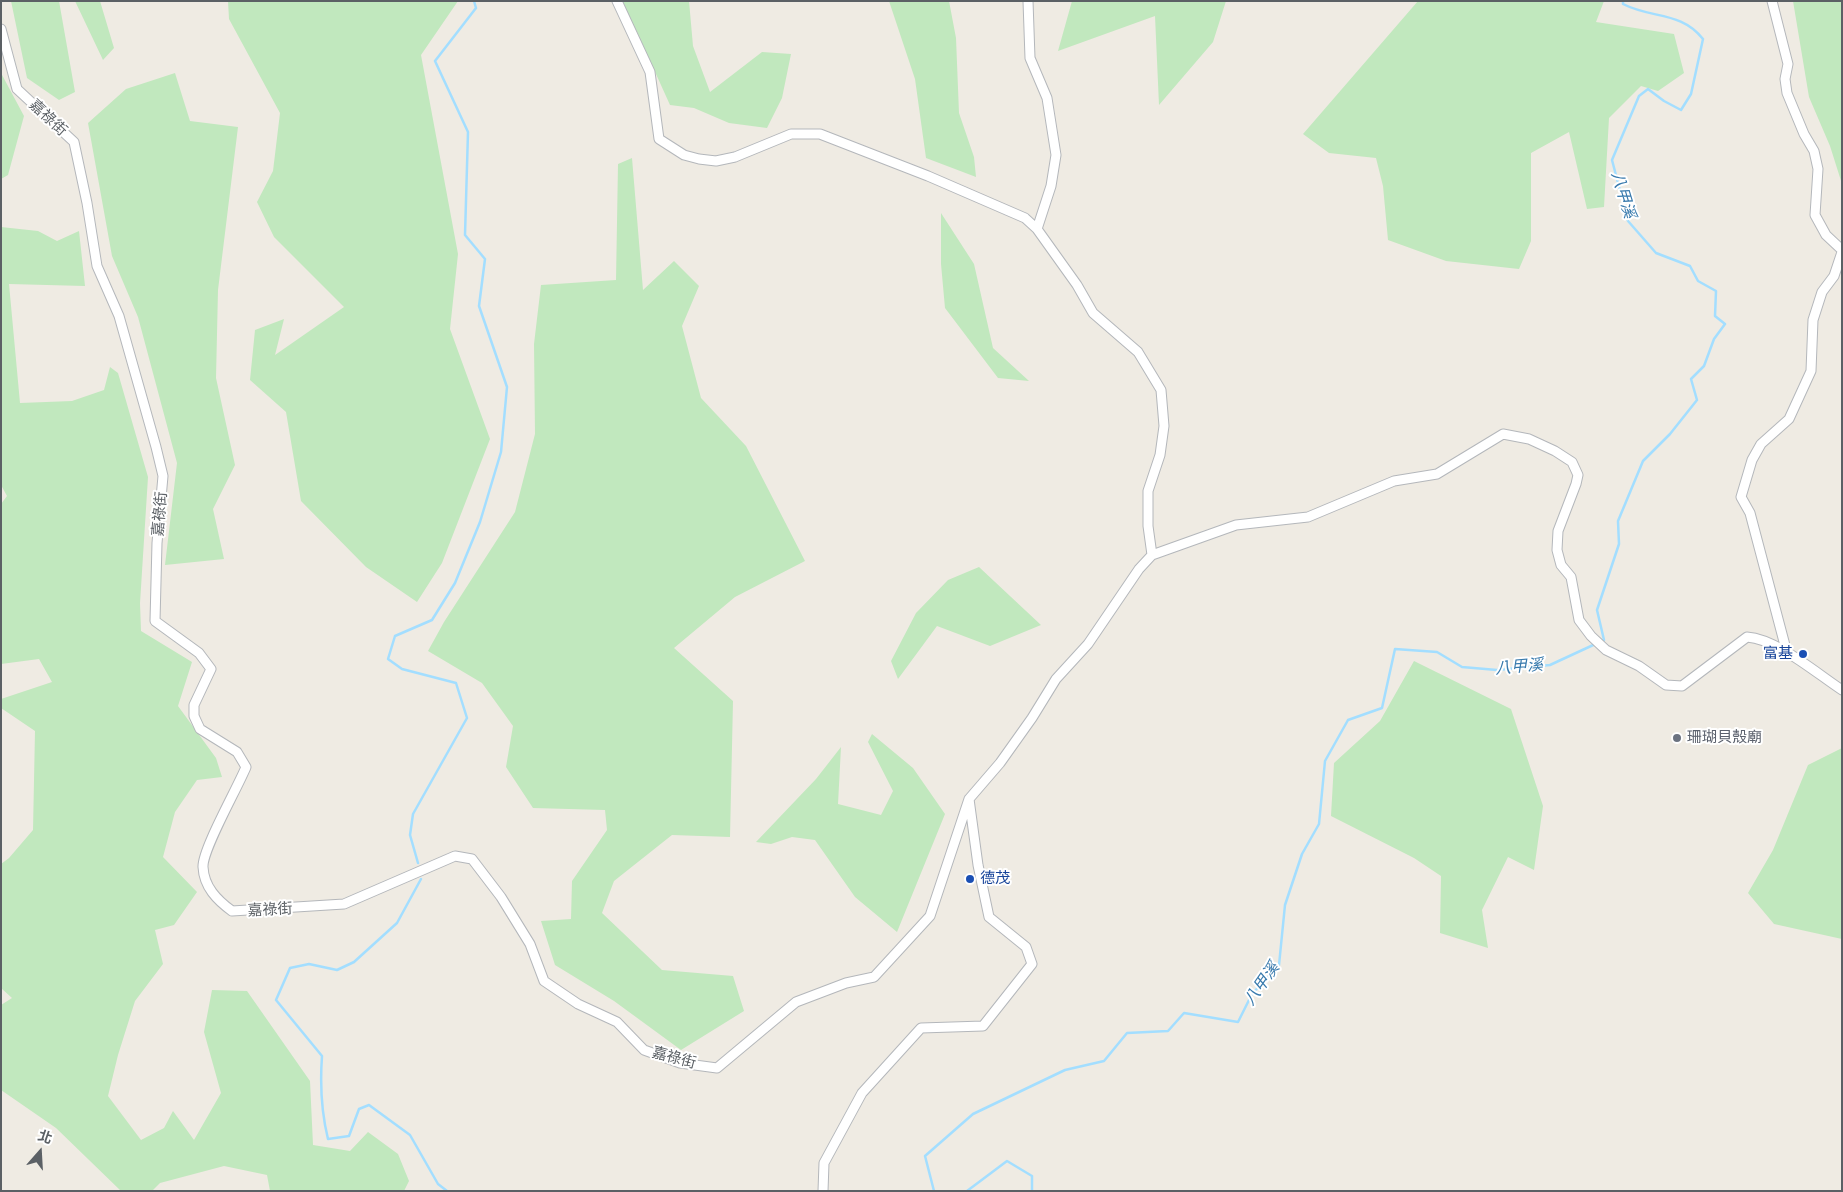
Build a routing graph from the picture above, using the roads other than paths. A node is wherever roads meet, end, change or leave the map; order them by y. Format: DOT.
graph roads {
  1 [pos="616,1"];
  2 [pos="1028,1"];
  3 [pos="1772,1"];
  4 [pos="1,29"];
  5 [pos="1037,229"];
  6 [pos="1842,251"];
  7 [pos="1152,555"];
  8 [pos="1787,653"];
  9 [pos="1842,690"];
  10 [pos="969,799"];
  11 [pos="823,1191"];
  1 -- 5 [label="street"];
  2 -- 5 [label="street"];
  3 -- 6 [label="street"];
  4 -- 10 [label="street, 嘉祿街"];
  5 -- 7 [label="street"];
  6 -- 8 [label="street"];
  7 -- 8 [label="street"];
  7 -- 10 [label="street"];
  8 -- 9 [label="street"];
  10 -- 11 [label="street"];
}
